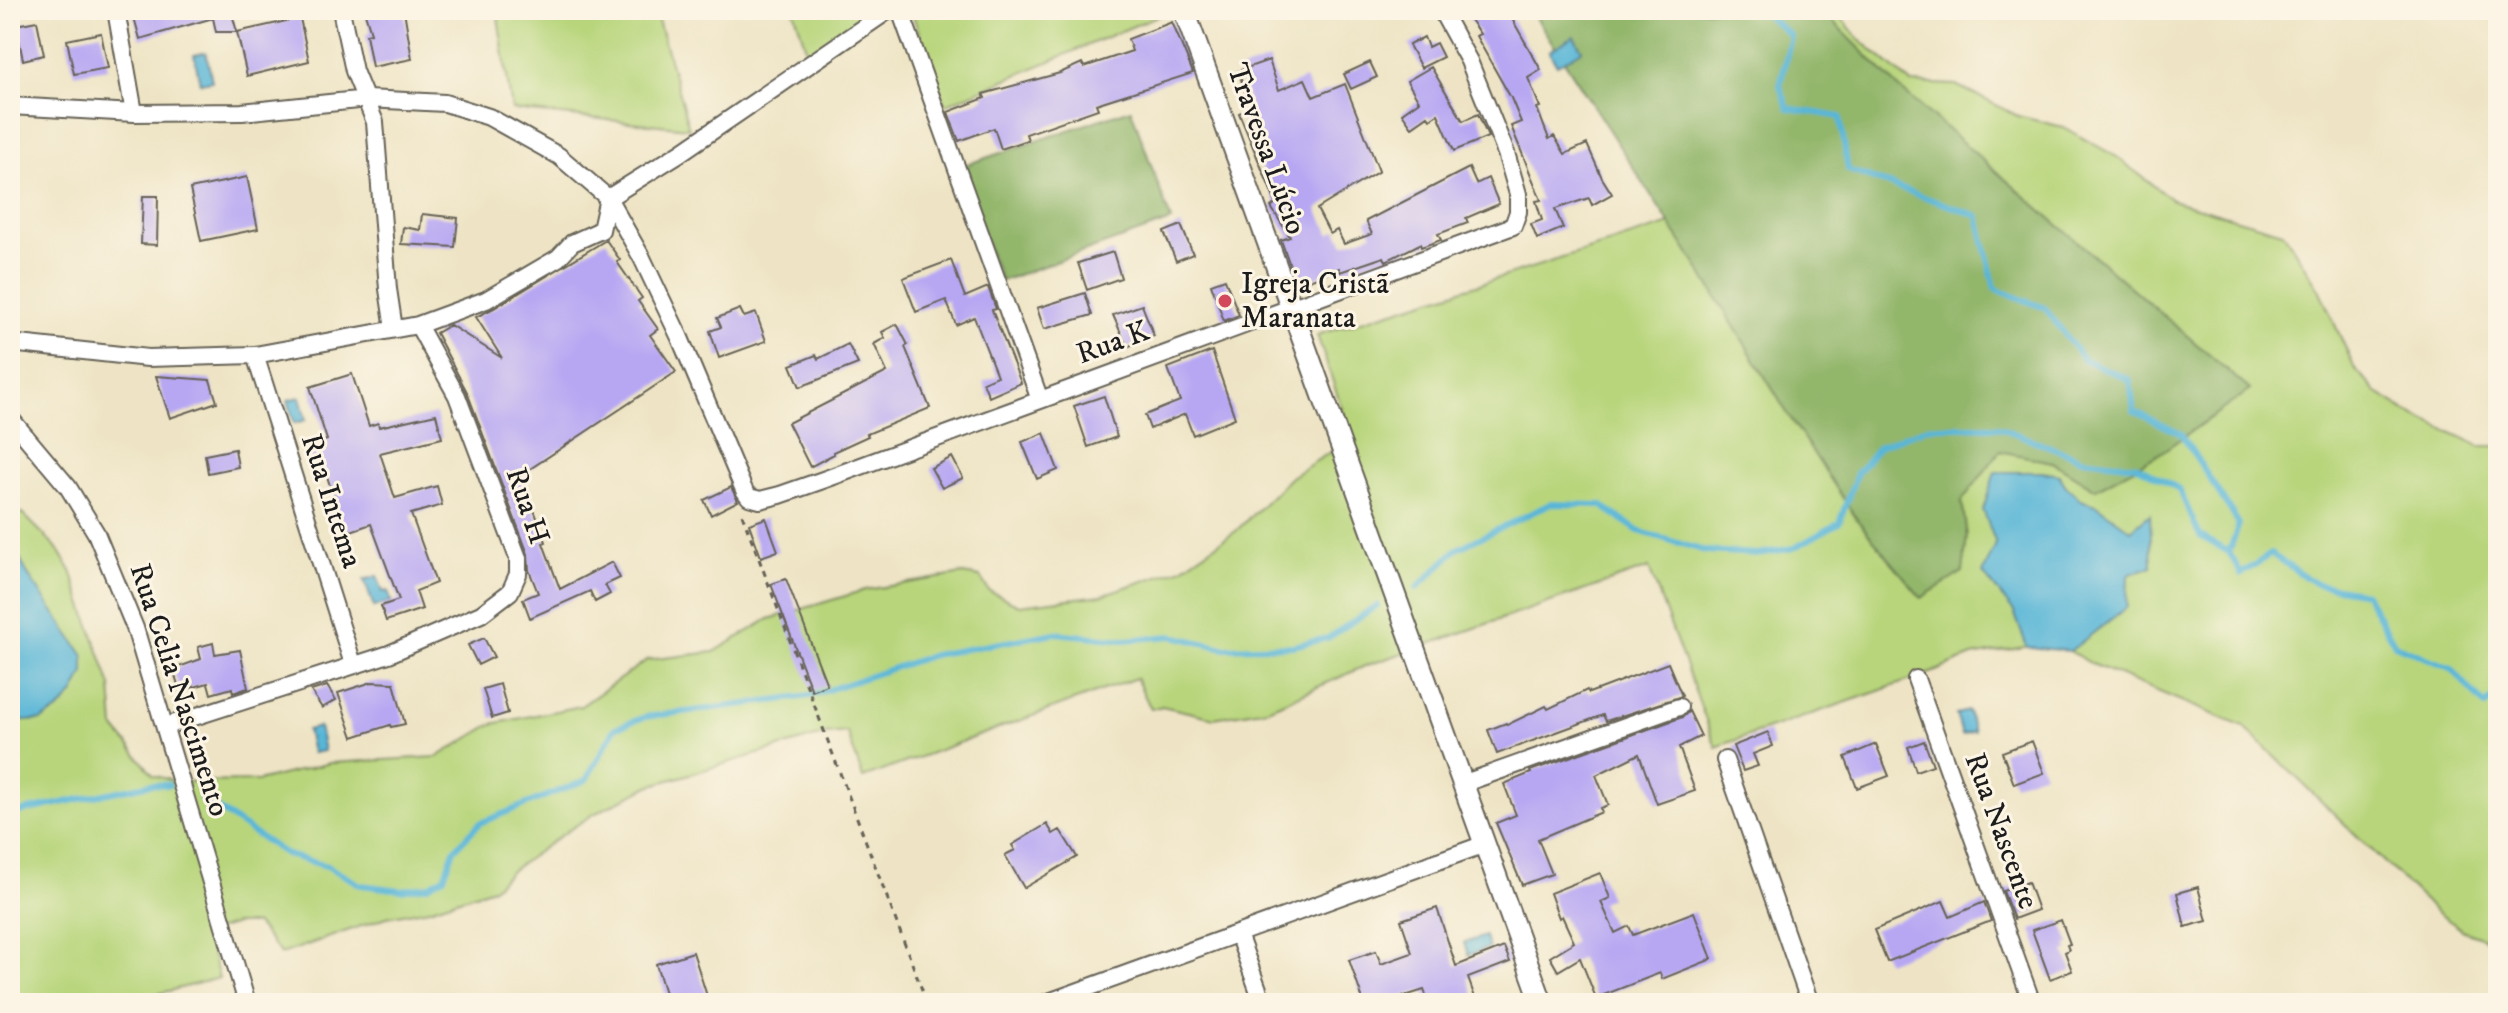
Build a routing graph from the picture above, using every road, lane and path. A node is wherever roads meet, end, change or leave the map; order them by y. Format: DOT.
graph roads {
  1 [pos="116,10"];
  2 [pos="341,10"];
  3 [pos="889,10"];
  4 [pos="900,10"];
  5 [pos="1184,10"];
  6 [pos="1441,10"];
  7 [pos="367,99"];
  8 [pos="10,106"];
  9 [pos="134,113"];
  10 [pos="608,198"];
  11 [pos="1290,307"];
  12 [pos="418,325"];
  13 [pos="394,329"];
  14 [pos="10,343"];
  15 [pos="255,355"];
  16 [pos="1040,400"];
  17 [pos="10,418"];
  18 [pos="749,497"];
  19 [pos="353,664"];
  20 [pos="1916,679"];
  21 [pos="1679,707"];
  22 [pos="166,726"];
  23 [pos="1725,760"];
  24 [pos="1462,784"];
  25 [pos="1485,844"];
  26 [pos="1238,934"];
  27 [pos="247,1003"];
  28 [pos="927,1003"];
  29 [pos="1046,1003"];
  30 [pos="1263,1003"];
  31 [pos="1542,1003"];
  32 [pos="1810,1003"];
  33 [pos="2032,1003"];
  1 -- 9 [label="street"];
  2 -- 7 [label="street"];
  3 -- 10 [label="street"];
  4 -- 16 [label="street"];
  5 -- 11 [label="street, Travessa Lúcio"];
  6 -- 11 [label="street, Rua K"];
  7 -- 9 [label="street"];
  7 -- 10 [label="street"];
  7 -- 13 [label="street"];
  8 -- 9 [label="street"];
  10 -- 12 [label="street"];
  10 -- 18 [label="street"];
  11 -- 16 [label="street, Rua K"];
  11 -- 24 [label="street, Travessa Lúcio"];
  12 -- 13 [label="street"];
  12 -- 19 [label="street, Rua H"];
  13 -- 15 [label="street"];
  14 -- 15 [label="street"];
  15 -- 19 [label="street, Rua Intema"];
  16 -- 18 [label="street, Rua K"];
  17 -- 22 [label="street, Rua Celia Nascimento"];
  18 -- 28 [label="path"];
  19 -- 22 [label="street, Rua H"];
  20 -- 33 [label="street, Rua Nascente"];
  21 -- 24 [label="street"];
  22 -- 27 [label="street, Rua Celia Nascimento"];
  23 -- 32 [label="street"];
  24 -- 25 [label="street, Travessa Lúcio"];
  25 -- 26 [label="street"];
  25 -- 31 [label="street, Travessa Lúcio"];
  26 -- 29 [label="street"];
  26 -- 30 [label="street"];
}
